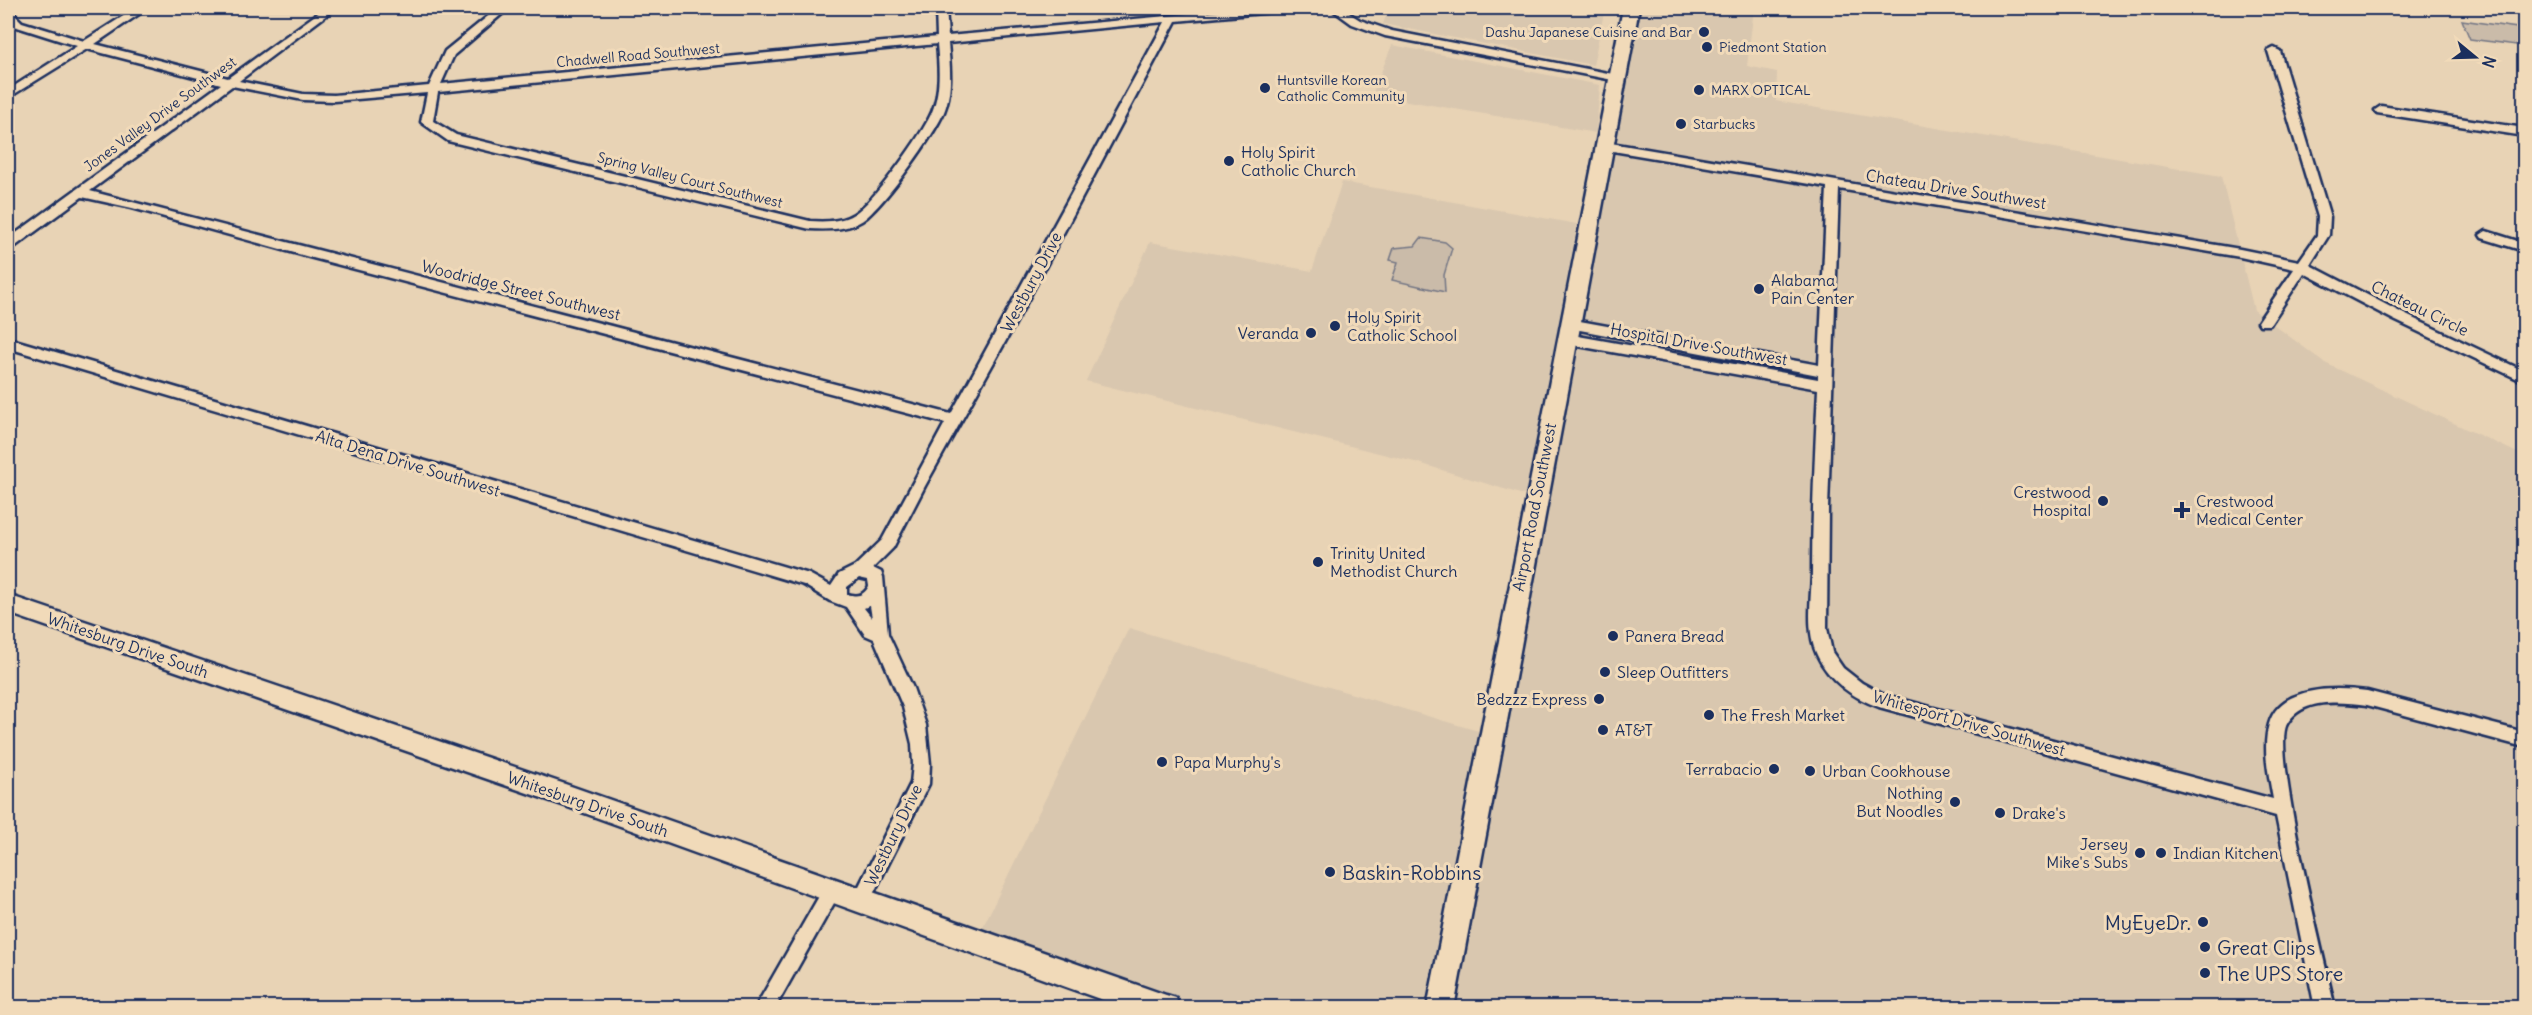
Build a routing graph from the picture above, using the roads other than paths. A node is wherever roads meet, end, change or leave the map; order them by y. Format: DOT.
graph roads {
  1 [pos="143,8"];
  2 [pos="331,8"];
  3 [pos="504,8"];
  4 [pos="941,8"];
  5 [pos="1284,8"];
  6 [pos="1335,8"];
  7 [pos="1631,8"];
  8 [pos="8,14"];
  9 [pos="1172,19"];
  10 [pos="944,41"];
  11 [pos="85,45"];
  12 [pos="2274,51"];
  13 [pos="1618,78"];
  14 [pos="228,82"];
  15 [pos="433,90"];
  16 [pos="8,95"];
  17 [pos="2381,110"];
  18 [pos="2524,132"];
  19 [pos="1605,146"];
  20 [pos="1833,185"];
  21 [pos="79,192"];
  22 [pos="2486,235"];
  23 [pos="8,245"];
  24 [pos="2524,247"];
  25 [pos="2301,266"];
  26 [pos="2265,322"];
  27 [pos="1568,332"];
  28 [pos="8,344"];
  29 [pos="2524,377"];
  30 [pos="1826,379"];
  31 [pos="955,420"];
  32 [pos="888,544"];
  33 [pos="854,573"];
  34 [pos="809,580"];
  35 [pos="876,587"];
  36 [pos="847,601"];
  37 [pos="10,609"];
  38 [pos="880,634"];
  39 [pos="2524,739"];
  40 [pos="2284,810"];
  41 [pos="832,890"];
  42 [pos="861,900"];
  43 [pos="1439,1004"];
  44 [pos="764,1008"];
  45 [pos="1166,1008"];
  46 [pos="2325,1008"];
  1 -- 11 [label="street"];
  2 -- 14 [label="street, Jones Valley Drive Southwest"];
  3 -- 15 [label="street, Spring Valley Court Southwest"];
  4 -- 10 [label="street, Spring Valley Court Southwest"];
  5 -- 9 [label="street, Chadwell Road Southwest"];
  6 -- 13 [label="street"];
  7 -- 13 [label="main road, Airport Road Southwest"];
  8 -- 11 [label="street, Chadwell Road Southwest"];
  9 -- 10 [label="street, Chadwell Road Southwest"];
  9 -- 31 [label="street, Westbury Drive"];
  10 -- 15 [label="street, Chadwell Road Southwest"];
  10 -- 15 [label="street, Spring Valley Court Southwest"];
  11 -- 14 [label="street, Chadwell Road Southwest"];
  11 -- 16 [label="street"];
  12 -- 25 [label="street"];
  13 -- 19 [label="main road, Airport Road Southwest"];
  14 -- 15 [label="street, Chadwell Road Southwest"];
  14 -- 21 [label="street, Jones Valley Drive Southwest"];
  17 -- 18 [label="street"];
  19 -- 20 [label="street, Chateau Drive Southwest"];
  19 -- 27 [label="main road, Airport Road Southwest"];
  20 -- 25 [label="street, Chateau Drive Southwest"];
  20 -- 30 [label="street, Whitesport Drive Southwest"];
  21 -- 23 [label="street, Jones Valley Drive Southwest"];
  21 -- 31 [label="street, Woodridge Street Southwest"];
  22 -- 24 [label="street"];
  25 -- 26 [label="street"];
  25 -- 29 [label="street, Chateau Circle"];
  27 -- 30 [label="street, Hospital Drive Southwest"];
  27 -- 43 [label="main road, Airport Road Southwest"];
  28 -- 34 [label="street, Alta Dena Drive Southwest"];
  30 -- 40 [label="street, Whitesport Drive Southwest"];
  31 -- 32 [label="street, Westbury Drive"];
  32 -- 33 [label="street, Westbury Drive"];
  32 -- 35 [label="street, Westbury Drive"];
  33 -- 34 [label="street, Alta Dena Drive Southwest"];
  33 -- 35 [label="street"];
  33 -- 36 [label="street"];
  34 -- 36 [label="street, Alta Dena Drive Southwest"];
  35 -- 36 [label="street"];
  35 -- 38 [label="street, Westbury Drive"];
  36 -- 38 [label="street, Westbury Drive"];
  37 -- 41 [label="main road, Whitesburg Drive South"];
  38 -- 42 [label="street, Westbury Drive"];
  39 -- 40 [label="street"];
  40 -- 46 [label="street"];
  41 -- 42 [label="main road, Whitesburg Drive South"];
  41 -- 44 [label="street"];
  42 -- 45 [label="main road, Whitesburg Drive South"];
}
